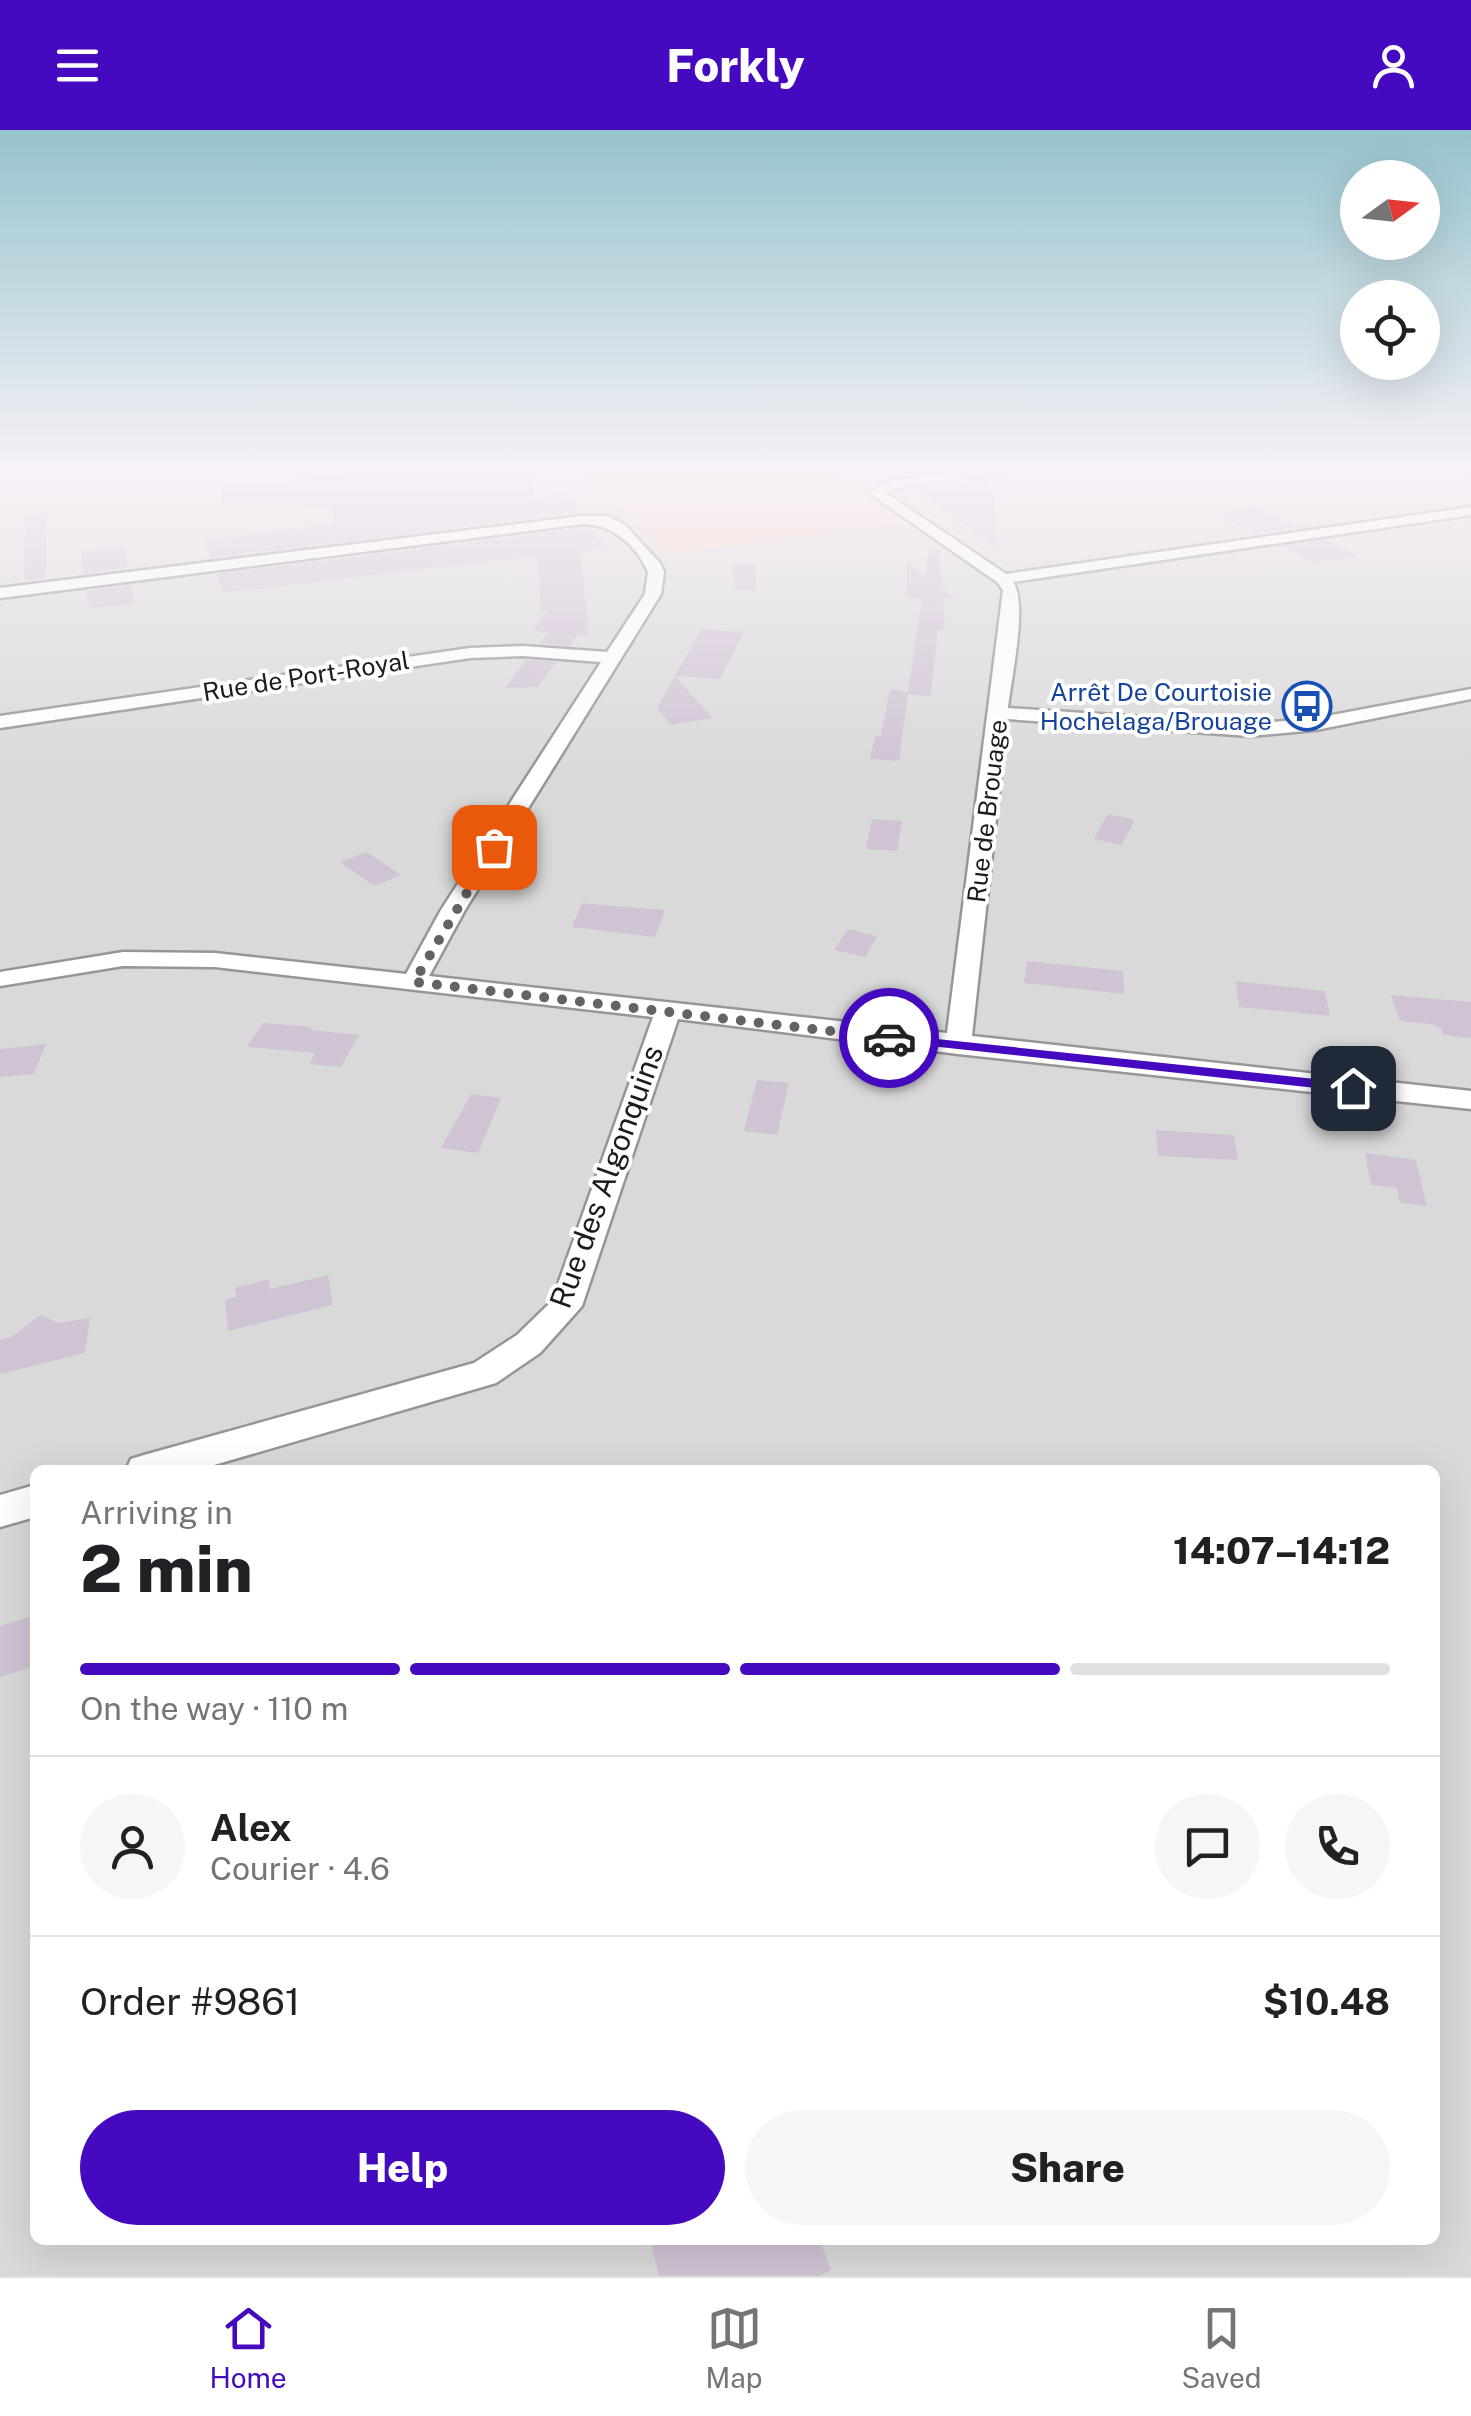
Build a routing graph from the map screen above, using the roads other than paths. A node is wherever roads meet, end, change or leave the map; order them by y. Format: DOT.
graph roads {
  1 [pos="176,571"];
  2 [pos="655,571"];
  3 [pos="991,571"];
  4 [pos="1056,571"];
  5 [pos="1003,579"];
  6 [pos="0,593"];
  7 [pos="614,658"];
  8 [pos="1471,694"];
  9 [pos="1000,713"];
  10 [pos="0,722"];
  11 [pos="0,978"];
  12 [pos="414,982"];
  13 [pos="668,1014"];
  14 [pos="958,1046"];
  15 [pos="1471,1100"];
  16 [pos="162,1465"];
  17 [pos="30,1502"];
  18 [pos="0,1511"];
  1 -- 6 [label="street"];
  2 -- 7 [label="street"];
  3 -- 5 [label="street"];
  4 -- 5 [label="street"];
  5 -- 9 [label="street, Rue de Brouage"];
  7 -- 10 [label="street, Rue de Port-Royal"];
  7 -- 12 [label="street"];
  8 -- 9 [label="street"];
  9 -- 14 [label="street, Rue de Brouage"];
  11 -- 12 [label="street"];
  12 -- 13 [label="street"];
  13 -- 14 [label="street"];
  13 -- 16 [label="street, Rue des Algonquins"];
  14 -- 15 [label="street"];
  17 -- 18 [label="street"];
}
